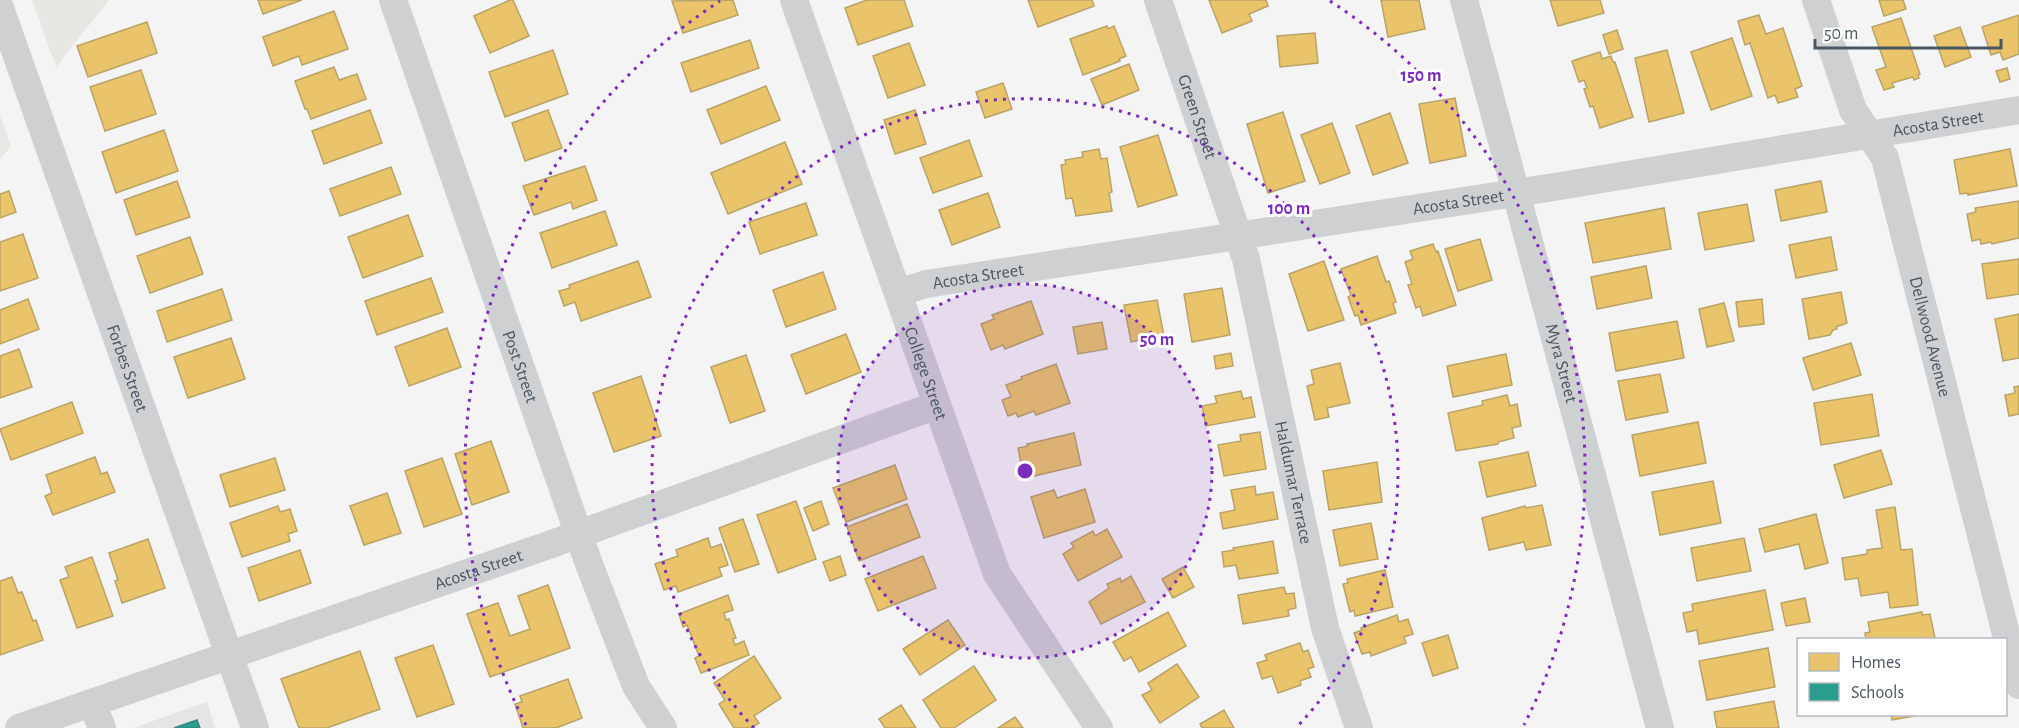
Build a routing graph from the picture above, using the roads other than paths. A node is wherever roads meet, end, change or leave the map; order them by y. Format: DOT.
graph roads {
  1 [pos="393,0"];
  2 [pos="794,0"];
  3 [pos="1158,0"];
  4 [pos="1464,0"];
  5 [pos="1816,0"];
  6 [pos="0,8"];
  7 [pos="2019,110"];
  8 [pos="1868,135"];
  9 [pos="1517,192"];
  10 [pos="1238,234"];
  11 [pos="898,293"];
  12 [pos="937,405"];
  13 [pos="578,533"];
  14 [pos="229,656"];
  15 [pos="2019,685"];
  16 [pos="97,715"];
  17 [pos="19,728"];
  18 [pos="255,728"];
  19 [pos="663,728"];
  20 [pos="1099,728"];
  21 [pos="1359,728"];
  22 [pos="1660,728"];
  1 -- 13 [label="street, Post Street"];
  2 -- 11 [label="street, College Street"];
  3 -- 10 [label="street, Green Street"];
  4 -- 9 [label="street, Myra Street"];
  5 -- 8 [label="street, Dellwood Avenue"];
  6 -- 14 [label="street, Forbes Street"];
  7 -- 8 [label="street, Acosta Street"];
  8 -- 9 [label="street, Acosta Street"];
  8 -- 15 [label="street, Dellwood Avenue"];
  9 -- 10 [label="street, Acosta Street"];
  9 -- 22 [label="street, Myra Street"];
  10 -- 11 [label="street, Acosta Street"];
  10 -- 21 [label="street, Haldumar Terrace"];
  11 -- 12 [label="street, College Street"];
  12 -- 13 [label="street, Acosta Street"];
  12 -- 20 [label="street, College Street"];
  13 -- 14 [label="street, Acosta Street"];
  13 -- 19 [label="street, Post Street"];
  14 -- 16 [label="street, Acosta Street"];
  14 -- 18 [label="street, Forbes Street"];
  16 -- 17 [label="street, Acosta Street"];
}
